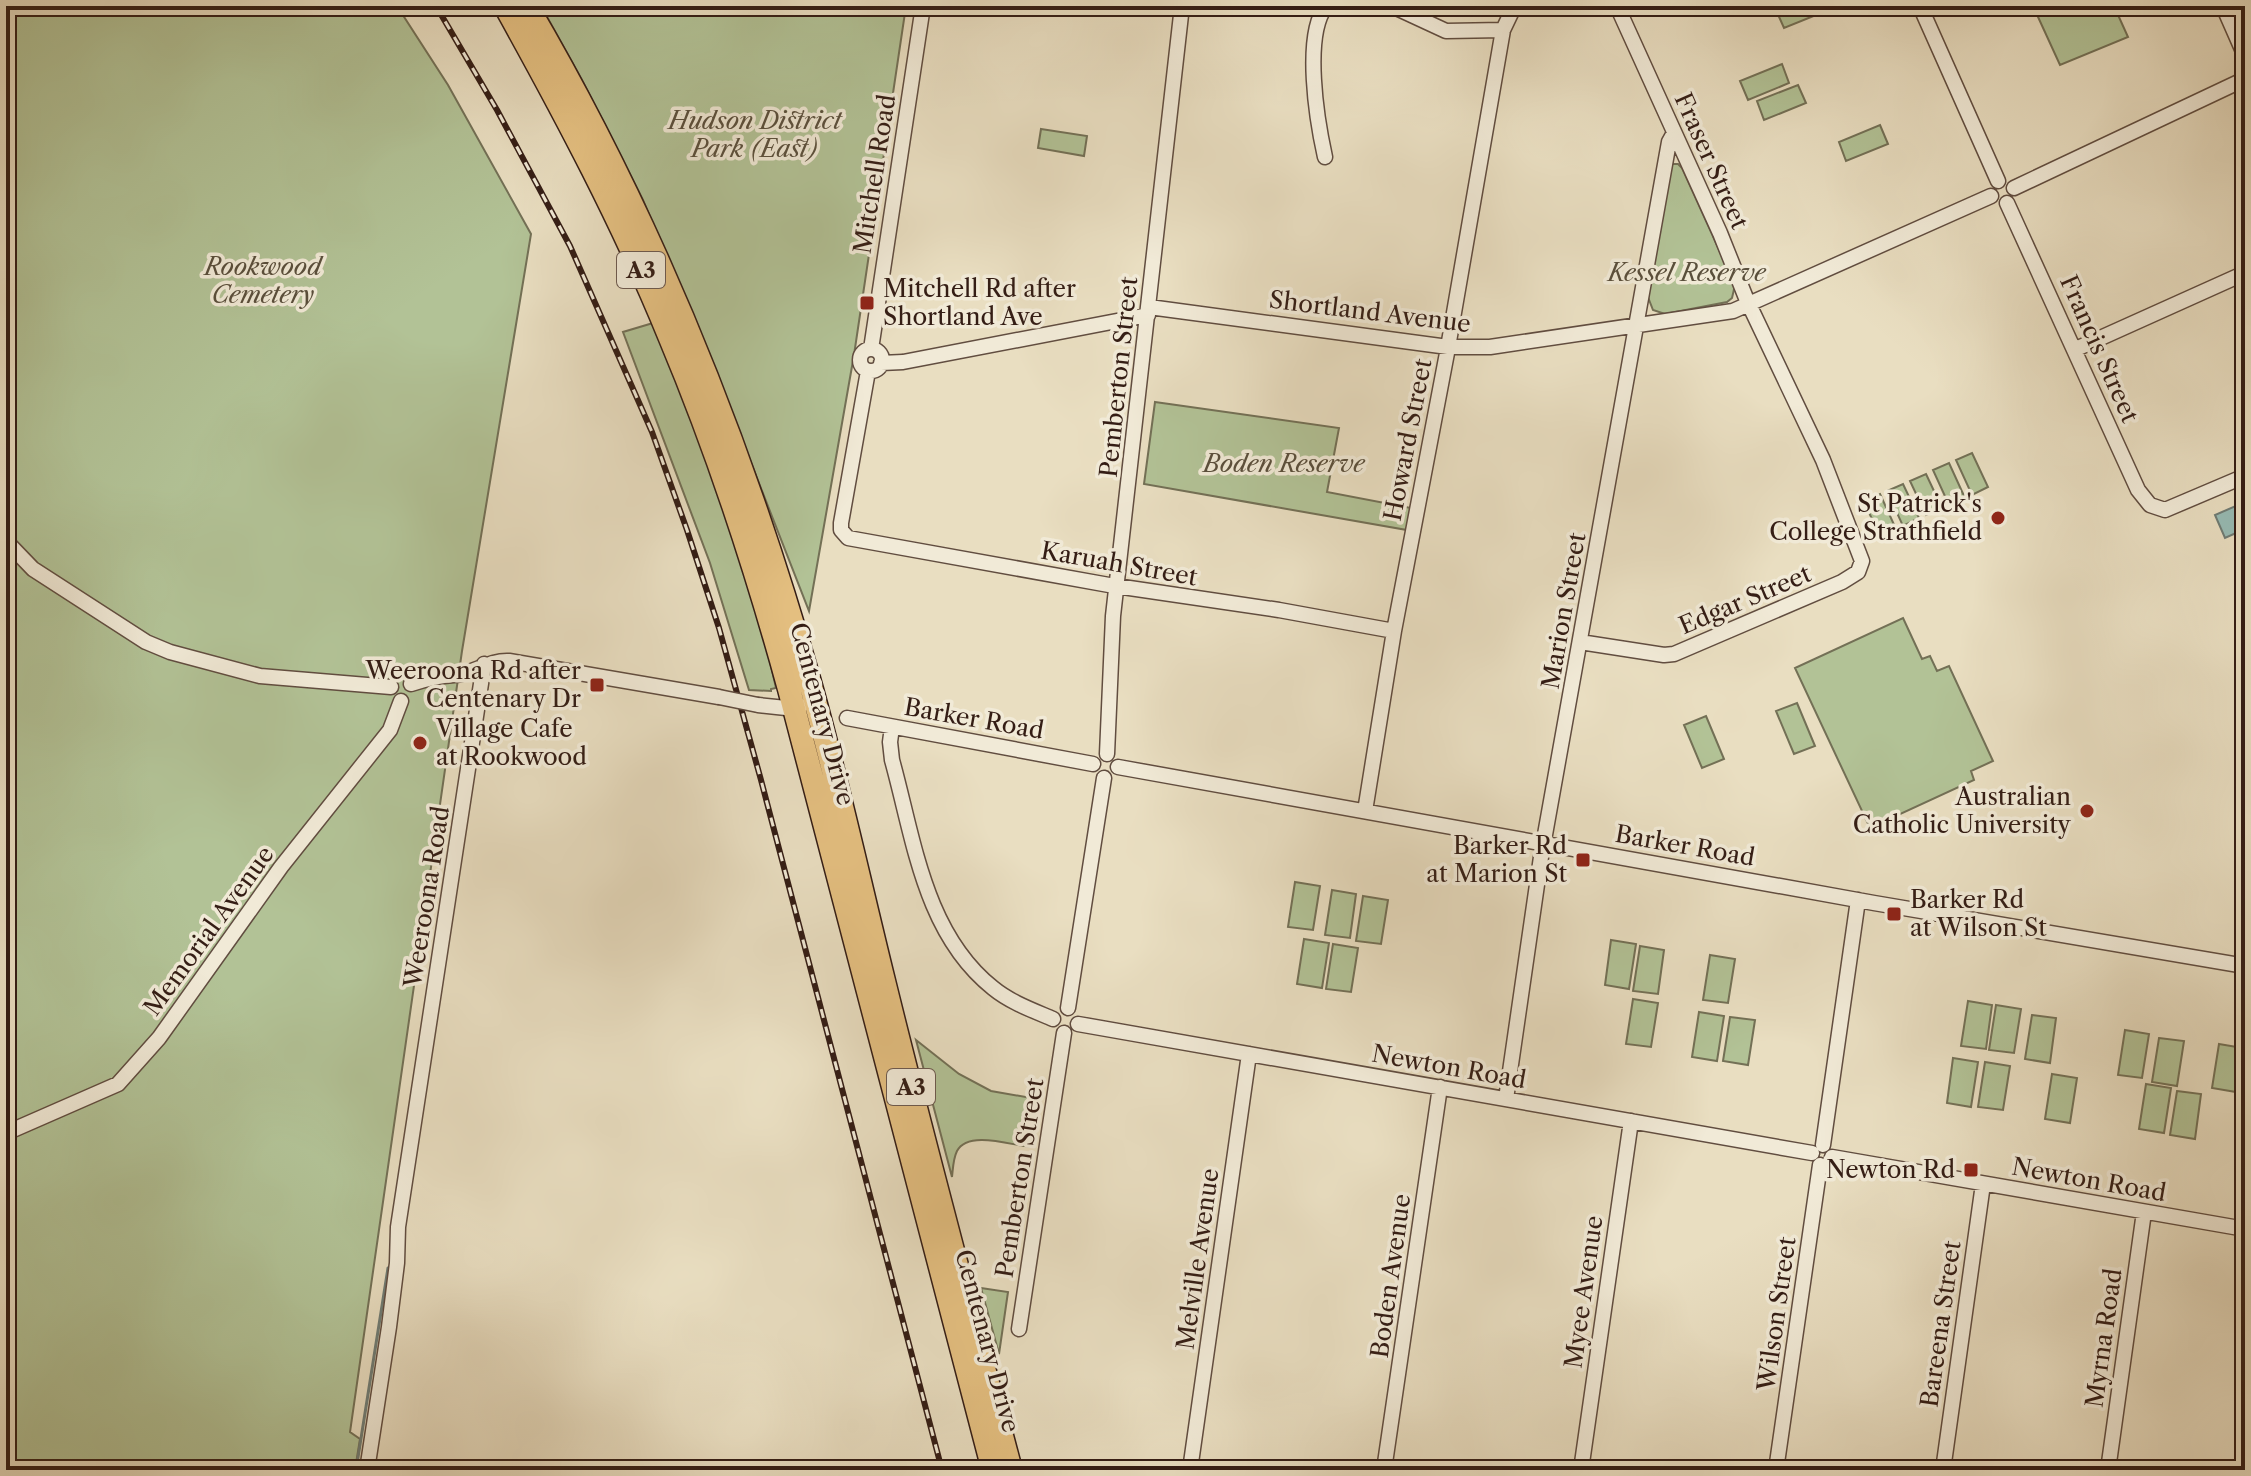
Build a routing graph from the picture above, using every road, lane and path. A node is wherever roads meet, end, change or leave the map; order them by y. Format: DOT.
graph roads {
  1 [pos="505,6"];
  2 [pos="527,6"];
  3 [pos="923,6"];
  4 [pos="1182,6"];
  5 [pos="1326,6"];
  6 [pos="1392,6"];
  7 [pos="1518,6"];
  8 [pos="1617,6"];
  9 [pos="1920,6"];
  10 [pos="2223,6"];
  11 [pos="1503,30"];
  12 [pos="2245,56"];
  13 [pos="2245,79"];
  14 [pos="1674,133"];
  15 [pos="1325,157"];
  16 [pos="1998,181"];
  17 [pos="2014,188"];
  18 [pos="1991,196"];
  19 [pos="2007,203"];
  20 [pos="2245,273"];
  21 [pos="1750,305"];
  22 [pos="1148,311"];
  23 [pos="1636,327"];
  24 [pos="1448,347"];
  25 [pos="871,349"];
  26 [pos="2076,349"];
  27 [pos="881,363"];
  28 [pos="868,371"];
  29 [pos="2245,476"];
  30 [pos="6,541"];
  31 [pos="1861,555"];
  32 [pos="1117,586"];
  33 [pos="1394,631"];
  34 [pos="1580,642"];
  35 [pos="484,664"];
  36 [pos="391,687"];
  37 [pos="412,687"];
  38 [pos="401,701"];
  39 [pos="805,705"];
  40 [pos="847,718"];
  41 [pos="892,727"];
  42 [pos="1107,754"];
  43 [pos="1093,764"];
  44 [pos="1118,767"];
  45 [pos="1104,778"];
  46 [pos="1365,811"];
  47 [pos="1545,843"];
  48 [pos="1858,900"];
  49 [pos="2245,966"];
  50 [pos="1068,1008"];
  51 [pos="1053,1019"];
  52 [pos="1078,1024"];
  53 [pos="1064,1033"];
  54 [pos="1249,1054"];
  55 [pos="1440,1087"];
  56 [pos="1506,1099"];
  57 [pos="1631,1121"];
  58 [pos="6,1133"];
  59 [pos="1822,1155"];
  60 [pos="1983,1184"];
  61 [pos="2144,1212"];
  62 [pos="2245,1229"];
  63 [pos="1019,1329"];
  64 [pos="367,1470"];
  65 [pos="993,1470"];
  66 [pos="1011,1470"];
  67 [pos="1190,1470"];
  68 [pos="1384,1470"];
  69 [pos="1581,1470"];
  70 [pos="1776,1470"];
  71 [pos="1943,1470"];
  72 [pos="2108,1470"];
  1 -- 39 [label="highway, Centenary Drive / A3"];
  2 -- 39 [label="highway, Centenary Drive / A3"];
  3 -- 25 [label="street, Mitchell Road"];
  4 -- 22 [label="street, Pemberton Street"];
  5 -- 15 [label="street"];
  6 -- 11 [label="street"];
  7 -- 11 [label="street"];
  8 -- 14 [label="street, Fraser Street"];
  9 -- 16 [label="street"];
  10 -- 12 [label="street"];
  11 -- 24 [label="street, Howard Street"];
  13 -- 17 [label="street"];
  14 -- 21 [label="street, Fraser Street"];
  14 -- 23 [label="street, Marion Street"];
  16 -- 17 [label="street"];
  16 -- 18 [label="street"];
  17 -- 19 [label="street"];
  18 -- 19 [label="street"];
  18 -- 21 [label="street, Shortland Avenue"];
  19 -- 26 [label="street, Francis Street"];
  20 -- 26 [label="street"];
  21 -- 23 [label="street, Shortland Avenue"];
  21 -- 31 [label="street, Fraser Street"];
  22 -- 24 [label="street, Shortland Avenue"];
  22 -- 27 [label="street, Shortland Avenue"];
  22 -- 32 [label="street, Pemberton Street"];
  23 -- 24 [label="street, Shortland Avenue"];
  23 -- 34 [label="street, Marion Street"];
  24 -- 33 [label="street, Howard Street"];
  25 -- 27 [label="street"];
  25 -- 28 [label="street"];
  26 -- 29 [label="street, Francis Street"];
  27 -- 28 [label="street"];
  28 -- 32 [label="street, Karuah Street"];
  30 -- 36 [label="street"];
  31 -- 34 [label="street, Edgar Street"];
  32 -- 33 [label="street, Karuah Street"];
  32 -- 42 [label="street, Pemberton Street"];
  33 -- 46 [label="street, Howard Street"];
  34 -- 47 [label="street, Marion Street"];
  35 -- 37 [label="street"];
  35 -- 39 [label="street, bridge"];
  35 -- 64 [label="street, Weeroona Road"];
  36 -- 37 [label="street"];
  36 -- 38 [label="street"];
  37 -- 38 [label="street"];
  38 -- 58 [label="street, Memorial Avenue"];
  39 -- 65 [label="highway, Centenary Drive / A3"];
  39 -- 66 [label="highway, Centenary Drive / A3"];
  40 -- 41 [label="street, Barker Road"];
  41 -- 43 [label="street, Barker Road"];
  41 -- 51 [label="street"];
  42 -- 43 [label="street"];
  42 -- 44 [label="street"];
  43 -- 45 [label="street"];
  44 -- 45 [label="street"];
  44 -- 46 [label="street, Barker Road"];
  45 -- 50 [label="street"];
  46 -- 47 [label="street, Barker Road"];
  47 -- 48 [label="street, Barker Road"];
  47 -- 56 [label="street, Marion Street"];
  48 -- 49 [label="street, Barker Road"];
  48 -- 59 [label="street, Wilson Street"];
  50 -- 51 [label="street"];
  50 -- 52 [label="street"];
  51 -- 53 [label="street"];
  52 -- 53 [label="street"];
  52 -- 54 [label="street, Newton Road"];
  53 -- 63 [label="street, Pemberton Street"];
  54 -- 55 [label="street, Newton Road"];
  54 -- 67 [label="street, Melville Avenue"];
  55 -- 56 [label="street, Newton Road"];
  55 -- 68 [label="street, Boden Avenue"];
  56 -- 57 [label="street, Newton Road"];
  57 -- 59 [label="street, Newton Road"];
  57 -- 69 [label="street, Myee Avenue"];
  59 -- 60 [label="street, Newton Road"];
  59 -- 70 [label="street, Wilson Street"];
  60 -- 61 [label="street, Newton Road"];
  60 -- 71 [label="street, Bareena Street"];
  61 -- 62 [label="street, Newton Road"];
  61 -- 72 [label="street, Myrna Road"];
}
